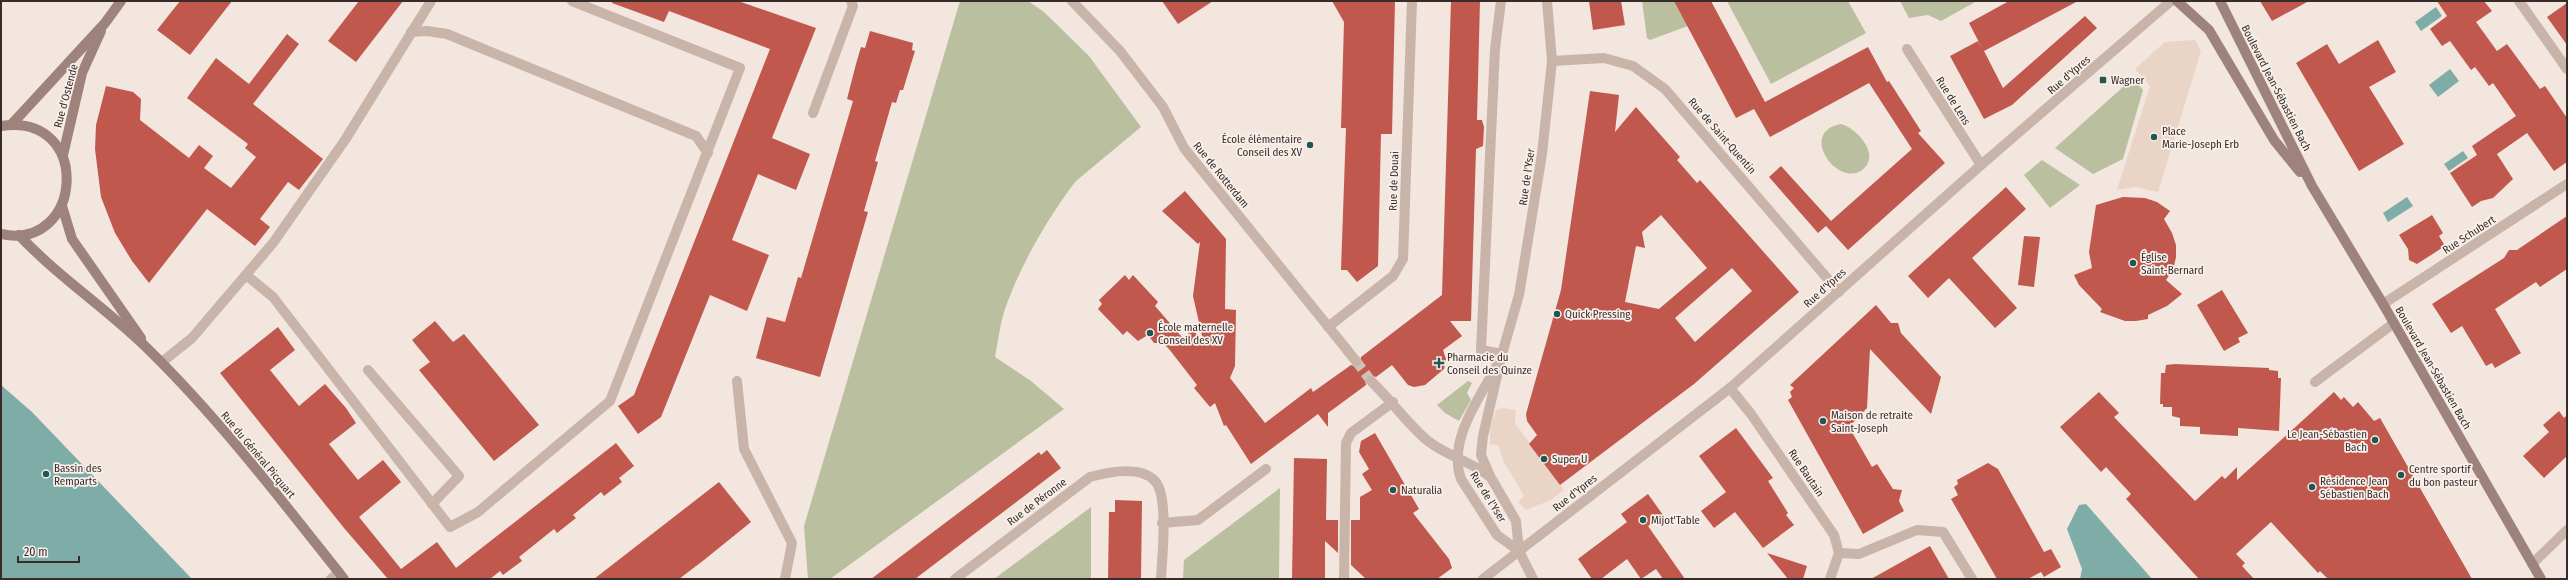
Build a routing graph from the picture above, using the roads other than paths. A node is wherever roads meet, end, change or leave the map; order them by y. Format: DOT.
graph roads {
  1 [pos="121,1"];
  2 [pos="431,1"];
  3 [pos="572,1"];
  4 [pos="851,1"];
  5 [pos="1072,1"];
  6 [pos="1412,1"];
  7 [pos="1501,1"];
  8 [pos="1547,1"];
  9 [pos="2171,1"];
  10 [pos="2177,1"];
  11 [pos="2220,1"];
  12 [pos="2519,1"];
  13 [pos="105,22"];
  14 [pos="411,32"];
  15 [pos="1907,49"];
  16 [pos="1552,61"];
  17 [pos="2567,69"];
  18 [pos="813,113"];
  19 [pos="12,124"];
  20 [pos="1,126"];
  21 [pos="708,153"];
  22 [pos="63,155"];
  23 [pos="1981,165"];
  24 [pos="2567,184"];
  25 [pos="2312,186"];
  26 [pos="62,206"];
  27 [pos="1,234"];
  28 [pos="19,235"];
  29 [pos="246,275"];
  30 [pos="1839,292"];
  31 [pos="2383,304"];
  32 [pos="2394,323"];
  33 [pos="1328,327"];
  34 [pos="149,349"];
  35 [pos="1502,354"];
  36 [pos="1356,361"];
  37 [pos="162,362"];
  38 [pos="368,370"];
  39 [pos="737,381"];
  40 [pos="1371,381"];
  41 [pos="2315,382"];
  42 [pos="1730,388"];
  43 [pos="1393,402"];
  44 [pos="1458,458"];
  45 [pos="1266,469"];
  46 [pos="1490,476"];
  47 [pos="432,504"];
  48 [pos="1162,523"];
  49 [pos="2567,530"];
  50 [pos="1519,551"];
  51 [pos="1839,553"];
  52 [pos="2532,564"];
  53 [pos="342,576"];
  54 [pos="330,579"];
  55 [pos="784,579"];
  56 [pos="955,579"];
  57 [pos="1161,579"];
  58 [pos="1344,579"];
  59 [pos="1483,579"];
  60 [pos="1533,579"];
  61 [pos="1830,579"];
  62 [pos="1972,579"];
  63 [pos="2541,579"];
  1 -- 13 [label="main road, Rue d'Ostende"];
  2 -- 14 [label="street"];
  3 -- 21 [label="street"];
  4 -- 18 [label="street"];
  5 -- 33 [label="street, Rue de Rotterdam"];
  6 -- 33 [label="street, Rue de Douai"];
  7 -- 35 [label="street"];
  8 -- 16 [label="street, Rue de l'Yser"];
  9 -- 23 [label="street, Rue d'Ypres"];
  10 -- 25 [label="main road, Boulevard Jean-Sébastien Bach"];
  11 -- 25 [label="main road, Boulevard Jean-Sébastien Bach"];
  12 -- 17 [label="street"];
  13 -- 19 [label="main road, Rue d'Ostende"];
  13 -- 22 [label="main road, Rue d'Ostende"];
  14 -- 21 [label="street"];
  14 -- 29 [label="street"];
  15 -- 23 [label="street, Rue de Lens"];
  16 -- 30 [label="street, Rue de Saint-Quentin"];
  16 -- 35 [label="street, Rue de l'Yser"];
  19 -- 20 [label="main road"];
  19 -- 22 [label="main road"];
  21 -- 47 [label="street"];
  22 -- 26 [label="main road"];
  23 -- 30 [label="street, Rue d'Ypres"];
  24 -- 31 [label="street, Rue Schubert"];
  25 -- 31 [label="main road, Boulevard Jean-Sébastien Bach"];
  26 -- 28 [label="main road"];
  26 -- 34 [label="main road, Rue du Général Picquart"];
  27 -- 28 [label="main road"];
  28 -- 34 [label="main road, Rue du Général Picquart"];
  29 -- 37 [label="street"];
  29 -- 47 [label="street"];
  30 -- 42 [label="street, Rue d'Ypres"];
  31 -- 32 [label="main road, Boulevard Jean-Sébastien Bach"];
  32 -- 41 [label="street"];
  32 -- 52 [label="main road, Boulevard Jean-Sébastien Bach"];
  33 -- 36 [label="street, Rue de Rotterdam"];
  34 -- 37 [label="main road, Rue du Général Picquart"];
  35 -- 44 [label="street, Rue de l'Yser"];
  35 -- 46 [label="street, Rue de l'Yser"];
  37 -- 53 [label="main road, Rue du Général Picquart"];
  38 -- 47 [label="street"];
  39 -- 55 [label="street"];
  40 -- 43 [label="street"];
  42 -- 50 [label="street, Rue d'Ypres"];
  42 -- 51 [label="street, Rue Bautain"];
  43 -- 44 [label="street"];
  43 -- 58 [label="street"];
  44 -- 46 [label="street, Rue de l'Yser"];
  44 -- 50 [label="street, Rue de l'Yser"];
  45 -- 48 [label="street"];
  46 -- 50 [label="street, Rue de l'Yser"];
  48 -- 56 [label="street, Rue de Péronne"];
  48 -- 57 [label="street"];
  49 -- 52 [label="street"];
  50 -- 59 [label="street, Rue d'Ypres"];
  50 -- 60 [label="street"];
  51 -- 61 [label="street"];
  51 -- 62 [label="street"];
  52 -- 63 [label="main road, Boulevard Jean-Sébastien Bach"];
  53 -- 54 [label="street"];
}
